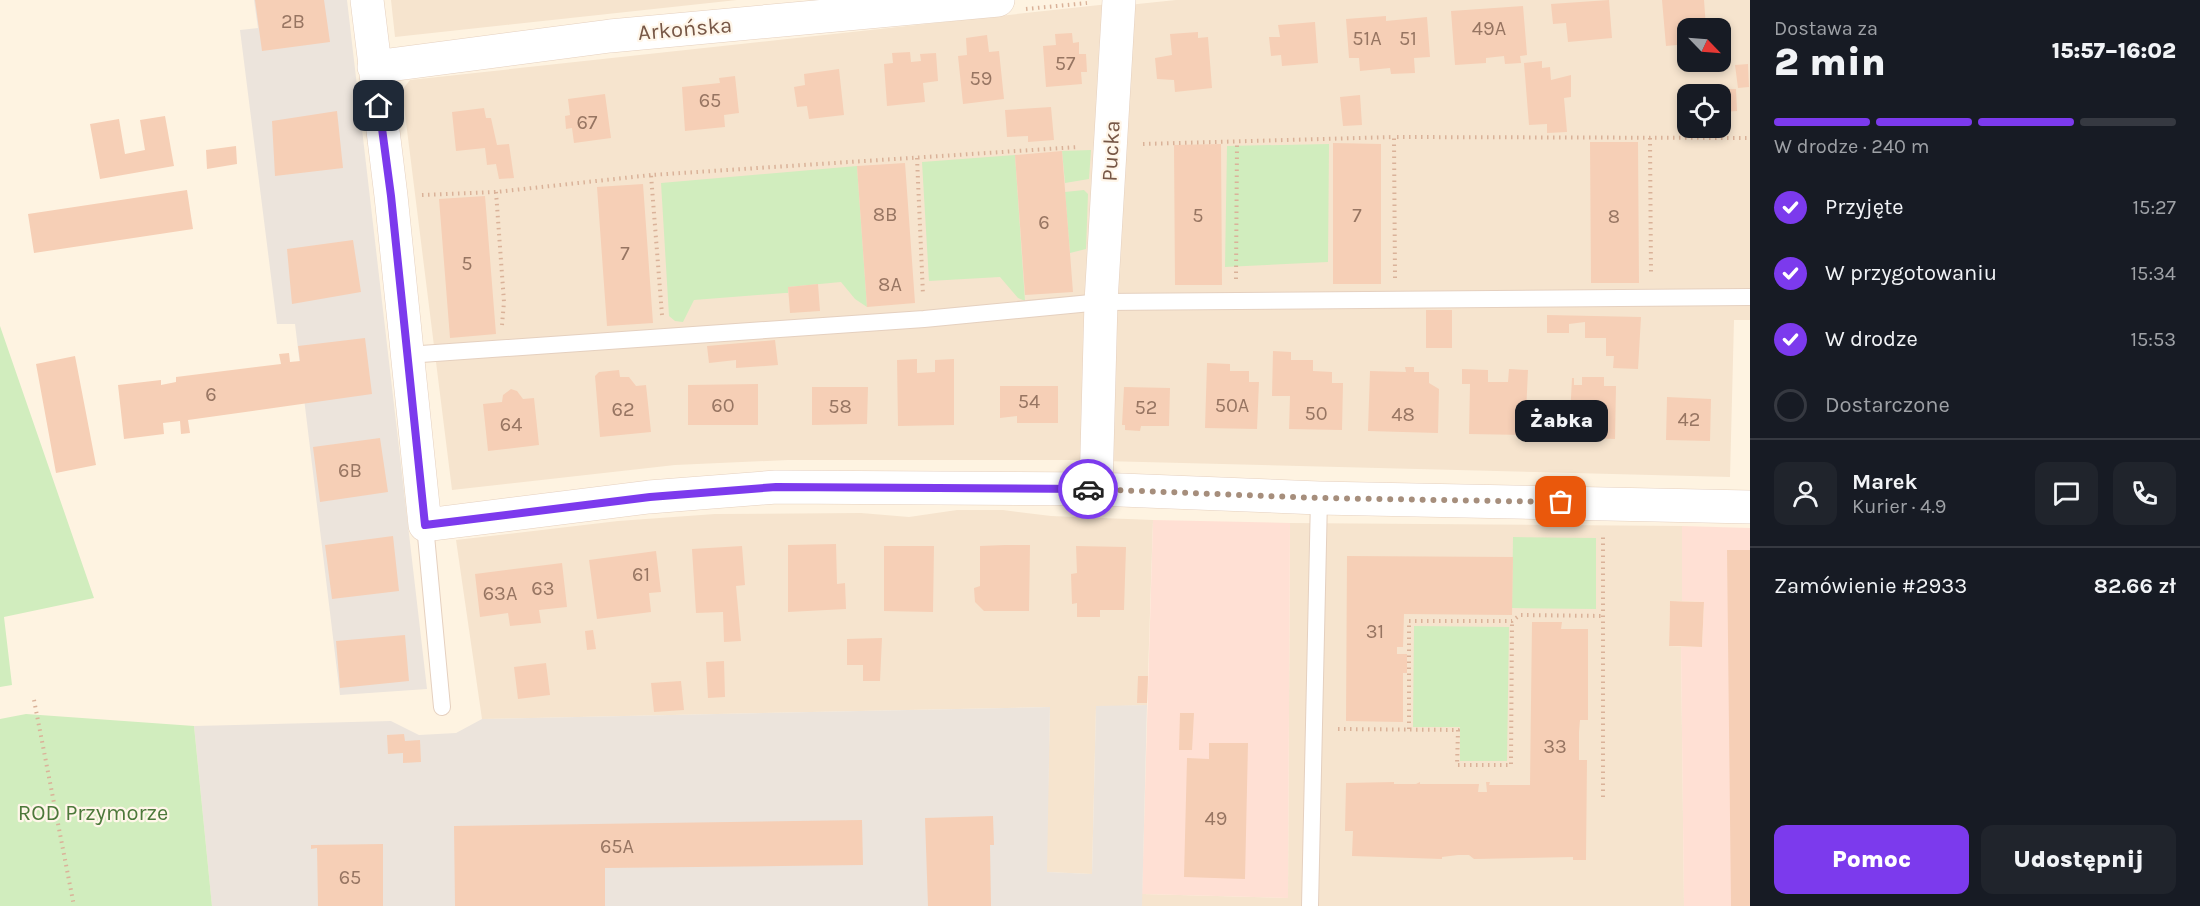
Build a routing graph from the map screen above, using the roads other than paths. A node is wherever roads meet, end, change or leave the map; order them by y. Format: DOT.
graph roads {
  1 [pos="367,0"];
  2 [pos="998,0"];
  3 [pos="1119,0"];
  4 [pos="374,67"];
  5 [pos="1750,297"];
  6 [pos="1101,302"];
  7 [pos="407,355"];
  8 [pos="1096,489"];
  9 [pos="1319,498"];
  10 [pos="1750,507"];
  11 [pos="425,525"];
  12 [pos="442,707"];
  13 [pos="1310,906"];
  1 -- 4 [label="street"];
  2 -- 4 [label="street, Arkońska"];
  3 -- 6 [label="street, Pucka"];
  4 -- 7 [label="street"];
  5 -- 6 [label="lane"];
  6 -- 7 [label="lane"];
  6 -- 8 [label="street, Pucka"];
  7 -- 11 [label="street"];
  8 -- 9 [label="street"];
  8 -- 11 [label="street"];
  9 -- 10 [label="street"];
  9 -- 13 [label="lane"];
  11 -- 12 [label="lane"];
}
